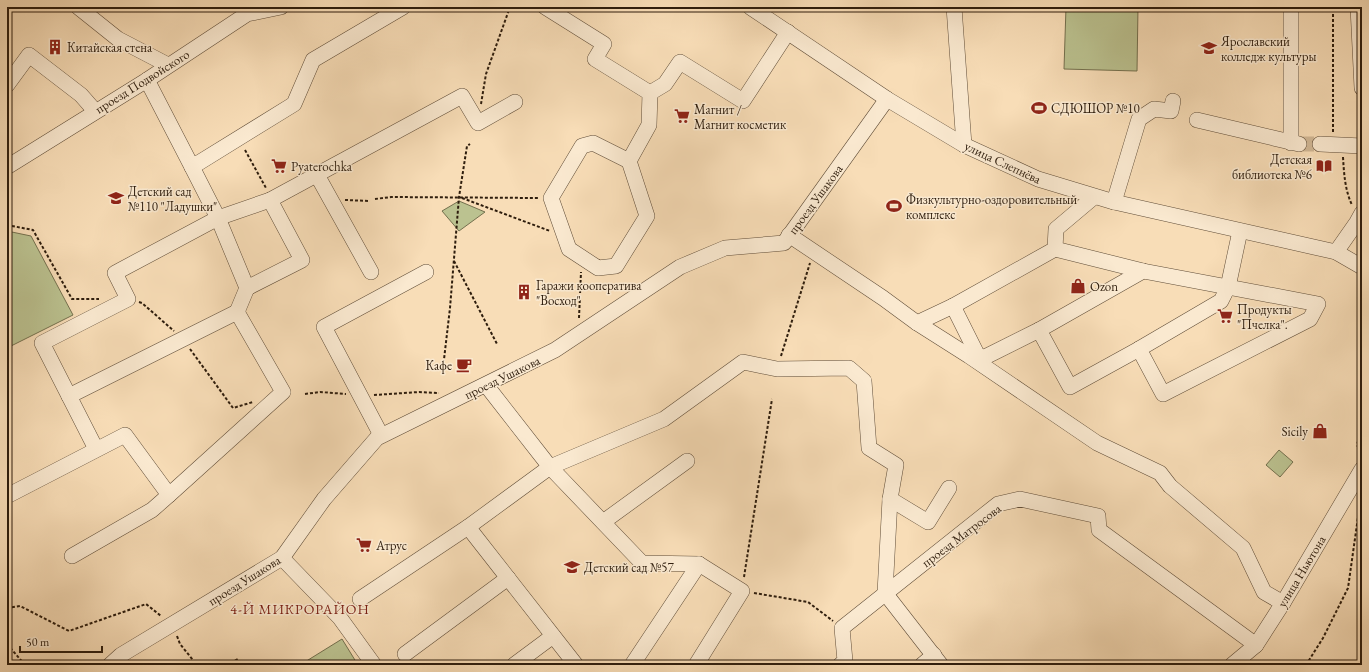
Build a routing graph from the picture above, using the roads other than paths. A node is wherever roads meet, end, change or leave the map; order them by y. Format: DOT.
graph roads {
  1 [pos="78,7"];
  2 [pos="281,7"];
  3 [pos="403,7"];
  4 [pos="545,7"];
  5 [pos="954,7"];
  6 [pos="1291,7"];
  7 [pos="1358,7"];
  8 [pos="756,8"];
  9 [pos="788,32"];
  10 [pos="168,65"];
  11 [pos="146,80"];
  12 [pos="7,85"];
  13 [pos="1362,88"];
  14 [pos="650,93"];
  15 [pos="887,98"];
  16 [pos="1173,101"];
  17 [pos="515,102"];
  18 [pos="95,111"];
  19 [pos="1197,120"];
  20 [pos="1320,144"];
  21 [pos="964,145"];
  22 [pos="1362,146"];
  23 [pos="629,161"];
  24 [pos="7,167"];
  25 [pos="192,167"];
  26 [pos="317,175"];
  27 [pos="1094,197"];
  28 [pos="270,200"];
  29 [pos="1114,202"];
  30 [pos="1358,211"];
  31 [pos="218,218"];
  32 [pos="1240,231"];
  33 [pos="790,235"];
  34 [pos="1055,249"];
  35 [pos="1336,252"];
  36 [pos="1362,267"];
  37 [pos="1143,271"];
  38 [pos="371,272"];
  39 [pos="426,272"];
  40 [pos="1228,287"];
  41 [pos="247,288"];
  42 [pos="953,306"];
  43 [pos="237,312"];
  44 [pos="916,323"];
  45 [pos="1040,330"];
  46 [pos="1139,349"];
  47 [pos="486,385"];
  48 [pos="68,396"];
  49 [pos="381,435"];
  50 [pos="96,449"];
  51 [pos="687,461"];
  52 [pos="550,467"];
  53 [pos="1362,469"];
  54 [pos="949,488"];
  55 [pos="169,495"];
  56 [pos="7,496"];
  57 [pos="890,499"];
  58 [pos="603,522"];
  59 [pos="468,527"];
  60 [pos="72,556"];
  61 [pos="282,558"];
  62 [pos="699,564"];
  63 [pos="508,578"];
  64 [pos="885,593"];
  65 [pos="360,599"];
  66 [pos="1283,603"];
  67 [pos="554,636"];
  68 [pos="1256,645"];
  69 [pos="405,654"];
  70 [pos="938,660"];
  71 [pos="110,665"];
  72 [pos="374,665"];
  73 [pos="514,665"];
  74 [pos="576,665"];
  75 [pos="632,665"];
  76 [pos="696,665"];
  77 [pos="840,665"];
  78 [pos="922,665"];
  79 [pos="1232,665"];
  1 -- 10 [label="street"];
  2 -- 10 [label="street, проезд Подвойского"];
  3 -- 25 [label="street"];
  4 -- 14 [label="street"];
  5 -- 21 [label="street"];
  6 -- 19 [label="street"];
  7 -- 13 [label="street"];
  8 -- 9 [label="street, улица Слепнёва"];
  9 -- 14 [label="street"];
  9 -- 15 [label="street, улица Слепнёва"];
  10 -- 11 [label="street, проезд Подвойского"];
  11 -- 18 [label="street, проезд Подвойского"];
  11 -- 25 [label="street"];
  12 -- 18 [label="street"];
  14 -- 23 [label="street"];
  15 -- 21 [label="street, улица Слепнёва"];
  15 -- 33 [label="street, проезд Ушакова"];
  16 -- 29 [label="street"];
  17 -- 26 [label="street"];
  18 -- 24 [label="street, проезд Подвойского"];
  20 -- 22 [label="street"];
  21 -- 27 [label="street, улица Слепнёва"];
  23 -- 23 [label="street"];
  25 -- 31 [label="street"];
  26 -- 28 [label="street"];
  26 -- 38 [label="street"];
  27 -- 29 [label="street, улица Слепнёва"];
  27 -- 34 [label="street"];
  28 -- 31 [label="street"];
  28 -- 41 [label="street"];
  29 -- 32 [label="street, улица Слепнёва"];
  30 -- 35 [label="street"];
  31 -- 41 [label="street"];
  31 -- 48 [label="street"];
  32 -- 35 [label="street, улица Слепнёва"];
  32 -- 40 [label="street"];
  33 -- 44 [label="street"];
  33 -- 47 [label="street, проезд Ушакова"];
  34 -- 37 [label="street"];
  34 -- 42 [label="street"];
  35 -- 36 [label="street, улица Слепнёва"];
  37 -- 40 [label="street"];
  37 -- 45 [label="street"];
  39 -- 49 [label="street"];
  40 -- 46 [label="street"];
  40 -- 46 [label="street"];
  41 -- 43 [label="street"];
  42 -- 44 [label="street"];
  42 -- 45 [label="street"];
  43 -- 48 [label="street"];
  43 -- 55 [label="street"];
  44 -- 66 [label="street"];
  45 -- 46 [label="street"];
  47 -- 49 [label="street, проезд Ушакова"];
  47 -- 52 [label="street"];
  48 -- 50 [label="street"];
  49 -- 61 [label="street, проезд Ушакова"];
  50 -- 55 [label="street"];
  50 -- 56 [label="street"];
  51 -- 58 [label="street"];
  52 -- 57 [label="street"];
  52 -- 58 [label="street"];
  52 -- 59 [label="street"];
  53 -- 66 [label="street, улица Ньютона"];
  54 -- 57 [label="street"];
  55 -- 60 [label="street"];
  57 -- 64 [label="street"];
  58 -- 62 [label="street"];
  59 -- 63 [label="street"];
  59 -- 65 [label="street"];
  61 -- 71 [label="street, проезд Ушакова"];
  61 -- 72 [label="street"];
  62 -- 75 [label="street"];
  62 -- 76 [label="street"];
  63 -- 67 [label="street"];
  63 -- 69 [label="street"];
  64 -- 68 [label="street, проезд Матросова"];
  64 -- 70 [label="street"];
  64 -- 77 [label="street, проезд Матросова"];
  66 -- 68 [label="street, улица Ньютона"];
  67 -- 73 [label="street"];
  67 -- 74 [label="street"];
  68 -- 79 [label="street, улица Ньютона"];
  70 -- 78 [label="street"];
}
